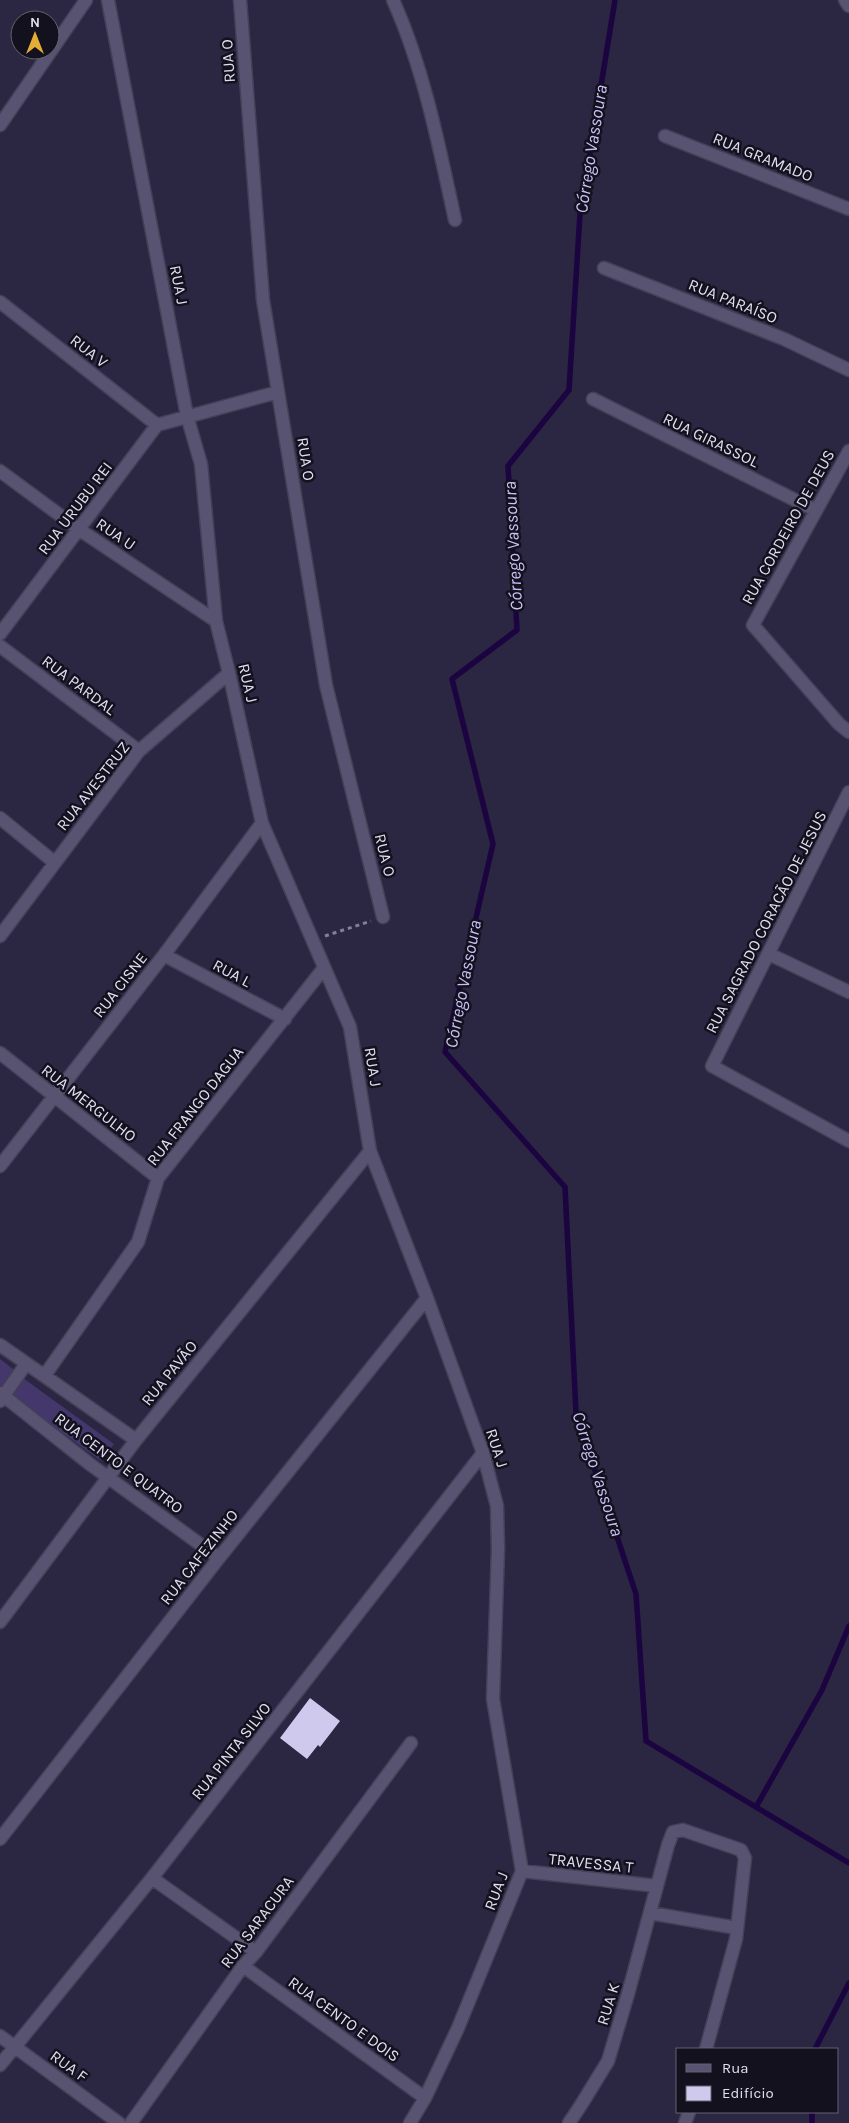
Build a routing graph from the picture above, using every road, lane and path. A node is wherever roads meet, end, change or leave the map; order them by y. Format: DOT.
graph roads {
  1 [pos="86,0"];
  2 [pos="108,0"];
  3 [pos="240,0"];
  4 [pos="393,0"];
  5 [pos="845,0"];
  6 [pos="849,6"];
  7 [pos="0,125"];
  8 [pos="665,136"];
  9 [pos="849,209"];
  10 [pos="455,220"];
  11 [pos="604,268"];
  12 [pos="0,302"];
  13 [pos="849,370"];
  14 [pos="278,392"];
  15 [pos="593,399"];
  16 [pos="187,416"];
  17 [pos="157,425"];
  18 [pos="849,451"];
  19 [pos="0,472"];
  20 [pos="815,510"];
  21 [pos="80,530"];
  22 [pos="216,621"];
  23 [pos="0,634"];
  24 [pos="0,646"];
  25 [pos="229,673"];
  26 [pos="849,732"];
  27 [pos="139,751"];
  28 [pos="849,792"];
  29 [pos="0,818"];
  30 [pos="262,823"];
  31 [pos="54,862"];
  32 [pos="383,916"];
  33 [pos="0,936"];
  34 [pos="312,940"];
  35 [pos="770,954"];
  36 [pos="164,956"];
  37 [pos="324,968"];
  38 [pos="849,992"];
  39 [pos="285,1019"];
  40 [pos="0,1053"];
  41 [pos="54,1096"];
  42 [pos="849,1141"];
  43 [pos="370,1151"];
  44 [pos="0,1166"];
  45 [pos="158,1178"];
  46 [pos="427,1298"];
  47 [pos="0,1345"];
  48 [pos="26,1364"];
  49 [pos="45,1375"];
  50 [pos="1,1397"];
  51 [pos="136,1440"];
  52 [pos="483,1453"];
  53 [pos="109,1477"];
  54 [pos="219,1558"];
  55 [pos="0,1622"];
  56 [pos="411,1743"];
  57 [pos="0,1839"];
  58 [pos="522,1871"];
  59 [pos="152,1878"];
  60 [pos="657,1886"];
  61 [pos="650,1913"];
  62 [pos="737,1928"];
  63 [pos="256,1952"];
  64 [pos="243,1966"];
  65 [pos="0,2036"];
  66 [pos="14,2047"];
  67 [pos="706,2048"];
  68 [pos="0,2065"];
  69 [pos="425,2098"];
  70 [pos="119,2123"];
  71 [pos="131,2123"];
  72 [pos="410,2123"];
  73 [pos="569,2123"];
  1 -- 7 [label="street"];
  2 -- 16 [label="street, RUA J"];
  3 -- 14 [label="street, RUA O"];
  4 -- 10 [label="street"];
  5 -- 6 [label="street"];
  8 -- 9 [label="street, RUA GRAMADO"];
  11 -- 13 [label="street, RUA PARAÍSO"];
  12 -- 17 [label="street, RUA V"];
  14 -- 16 [label="street"];
  14 -- 32 [label="street, RUA O"];
  15 -- 20 [label="street, RUA GIRASSOL"];
  16 -- 17 [label="street"];
  16 -- 22 [label="street, RUA J"];
  17 -- 21 [label="street, RUA URUBU REI"];
  18 -- 20 [label="street, RUA CORDEIRO DE DEUS"];
  19 -- 21 [label="street, RUA U"];
  20 -- 26 [label="street, RUA CORDEIRO DE DEUS"];
  21 -- 22 [label="street, RUA U"];
  21 -- 23 [label="street, RUA URUBU REI"];
  22 -- 25 [label="street, RUA J"];
  24 -- 27 [label="street, RUA PARDAL"];
  25 -- 27 [label="street, RUA AVESTRUZ"];
  25 -- 30 [label="street, RUA J"];
  27 -- 31 [label="street, RUA AVESTRUZ"];
  28 -- 35 [label="street, RUA SAGRADO CORACÃO DE JESUS"];
  29 -- 31 [label="street"];
  30 -- 34 [label="street, RUA J"];
  30 -- 36 [label="street, RUA CISNE"];
  31 -- 33 [label="street, RUA AVESTRUZ"];
  32 -- 34 [label="path"];
  34 -- 37 [label="street, RUA J"];
  35 -- 38 [label="street"];
  35 -- 42 [label="street, RUA SAGRADO CORACÃO DE JESUS"];
  36 -- 39 [label="street, RUA L"];
  36 -- 41 [label="street, RUA CISNE"];
  37 -- 39 [label="street, RUA FRANGO DAGUA"];
  37 -- 43 [label="street, RUA J"];
  39 -- 45 [label="street, RUA FRANGO DAGUA"];
  40 -- 41 [label="street, RUA MERGULHO"];
  41 -- 44 [label="street, RUA CISNE"];
  41 -- 45 [label="street, RUA MERGULHO"];
  43 -- 46 [label="street, RUA J"];
  43 -- 51 [label="street, RUA PAVÃO"];
  45 -- 49 [label="street, RUA FRANGO DAGUA"];
  46 -- 52 [label="street, RUA J"];
  46 -- 54 [label="street, RUA CAFEZINHO"];
  47 -- 48 [label="street, RUA CENTO E QUATRO"];
  48 -- 49 [label="street, RUA CENTO E QUATRO"];
  48 -- 50 [label="street"];
  49 -- 51 [label="street, RUA CENTO E QUATRO"];
  50 -- 53 [label="street, RUA CENTO E QUATRO"];
  51 -- 53 [label="street, RUA PAVÃO"];
  52 -- 58 [label="street, RUA J"];
  52 -- 59 [label="street, RUA PINTA SILVO"];
  53 -- 54 [label="street, RUA CENTO E QUATRO"];
  53 -- 55 [label="street, RUA PAVÃO"];
  54 -- 57 [label="street, RUA CAFEZINHO"];
  56 -- 63 [label="street, RUA SARACURA"];
  58 -- 60 [label="street, TRAVESSA T"];
  58 -- 69 [label="street, RUA J"];
  59 -- 63 [label="street"];
  59 -- 66 [label="street, RUA PINTA SILVO"];
  60 -- 61 [label="street, RUA K"];
  60 -- 62 [label="street, RUA K"];
  61 -- 62 [label="street"];
  61 -- 73 [label="street, RUA K"];
  62 -- 67 [label="street"];
  63 -- 64 [label="street, RUA SARACURA"];
  64 -- 69 [label="street, RUA CENTO E DOIS"];
  64 -- 71 [label="street, RUA SARACURA"];
  65 -- 66 [label="street, RUA F"];
  66 -- 68 [label="street, RUA PINTA SILVO"];
  66 -- 70 [label="street, RUA F"];
  69 -- 72 [label="street, RUA J"];
}
